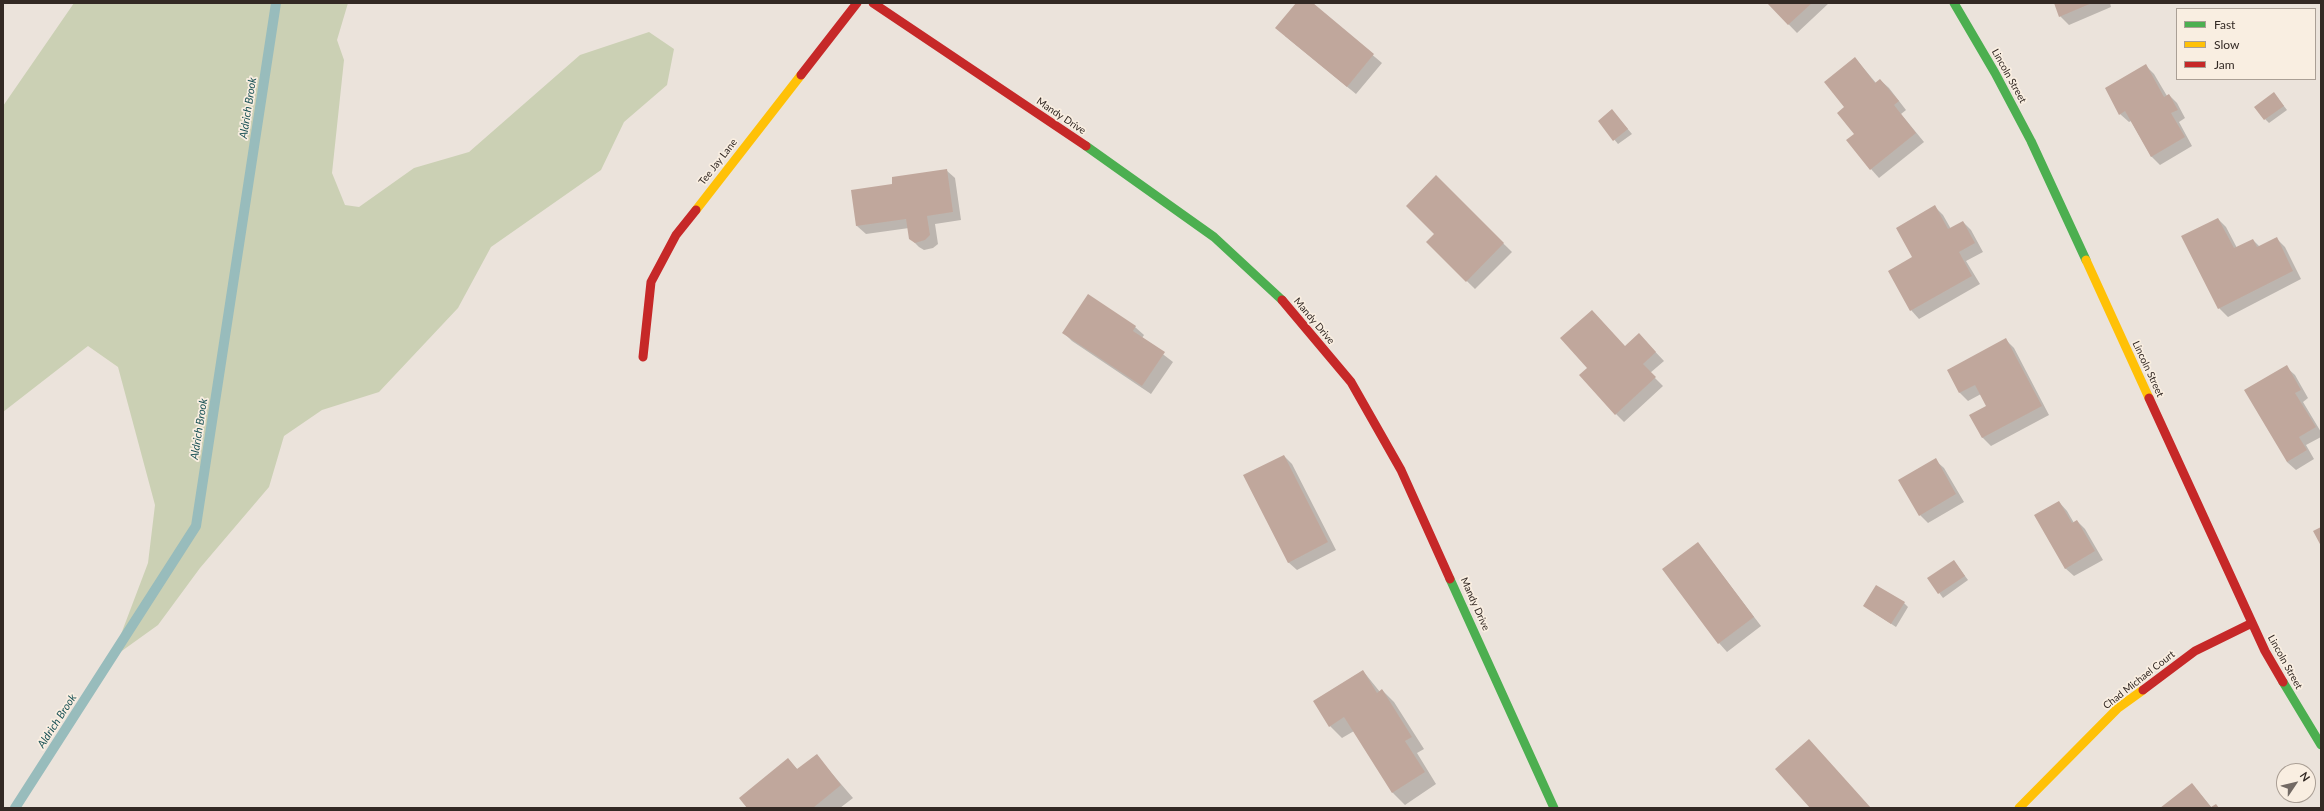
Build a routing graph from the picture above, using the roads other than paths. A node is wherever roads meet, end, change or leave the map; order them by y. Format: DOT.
graph roads {
  1 [pos="857,3"];
  2 [pos="873,3"];
  3 [pos="1954,3"];
  4 [pos="643,357"];
  5 [pos="2252,623"];
  6 [pos="2321,745"];
  7 [pos="1554,808"];
  8 [pos="2019,808"];
  1 -- 4 [label="street, Tee Jay Lane"];
  2 -- 7 [label="street, Mandy Drive"];
  3 -- 5 [label="street, Lincoln Street"];
  5 -- 6 [label="street, Lincoln Street"];
  5 -- 8 [label="street, Chad Michael Court"];
}
